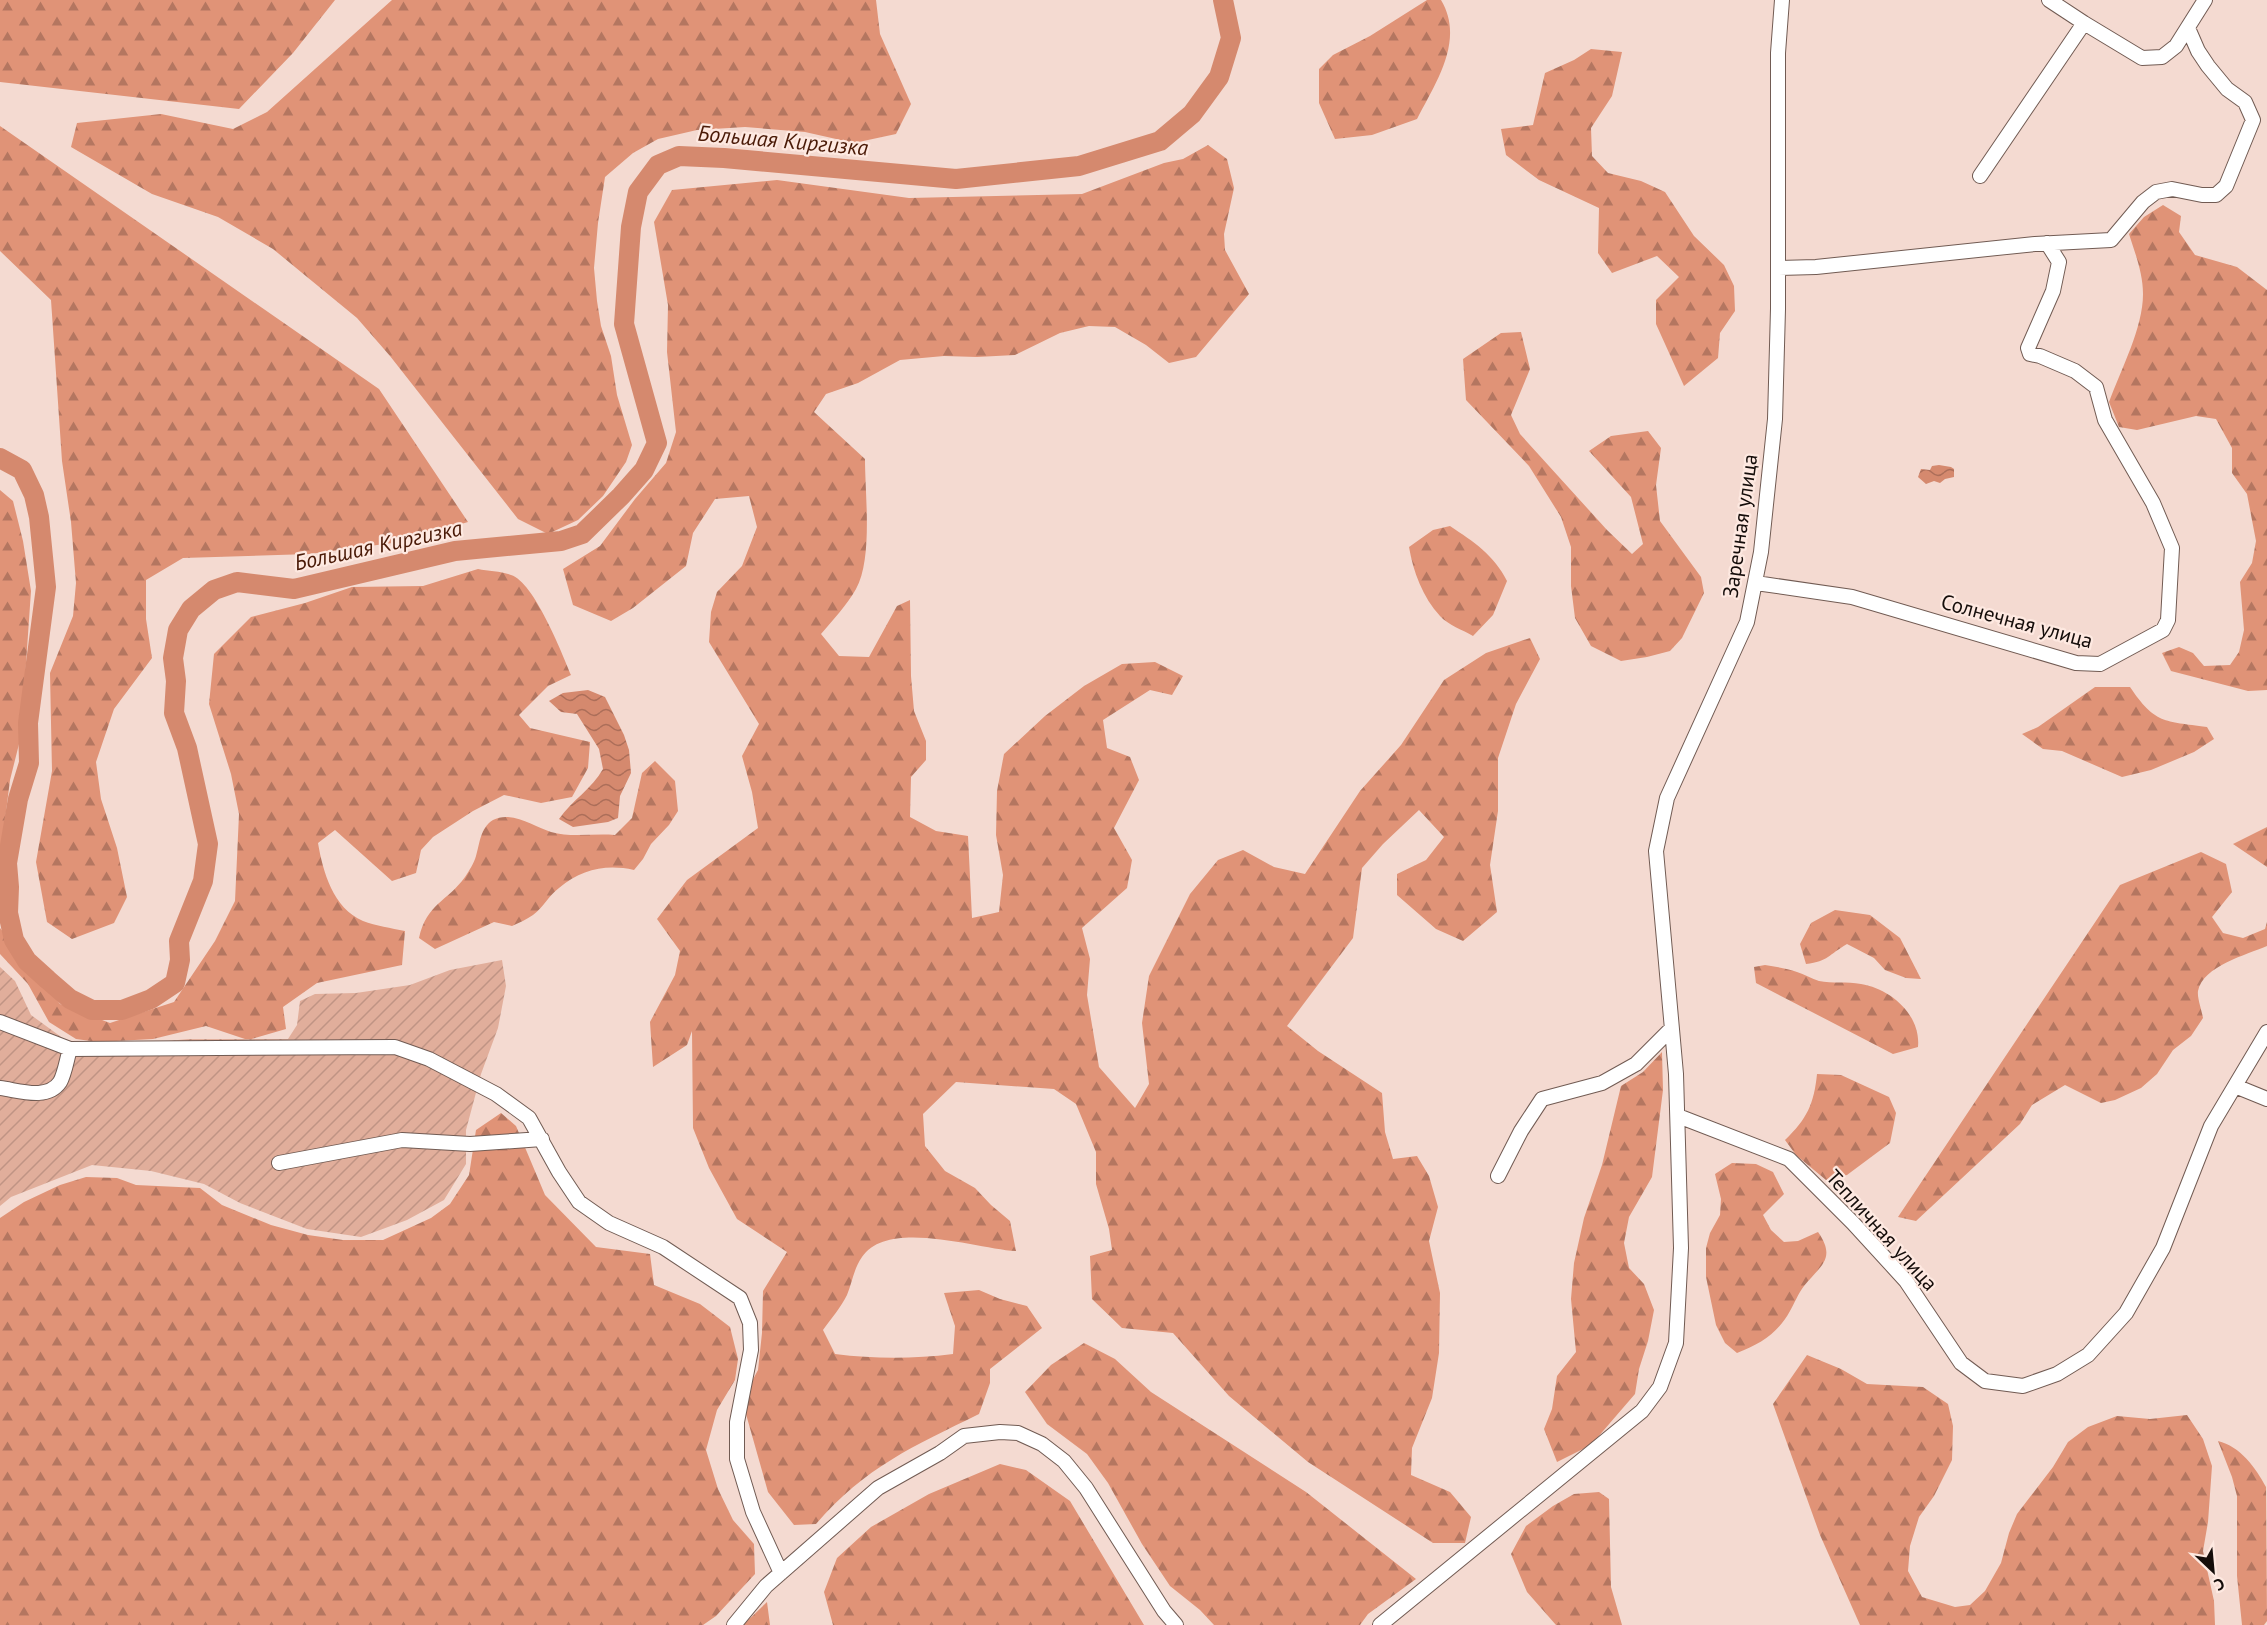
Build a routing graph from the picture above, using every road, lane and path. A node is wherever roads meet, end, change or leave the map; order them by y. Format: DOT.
graph roads {
  1 [pos="1782,0"];
  2 [pos="2049,0"];
  3 [pos="2205,0"];
  4 [pos="2084,23"];
  5 [pos="2188,28"];
  6 [pos="1980,176"];
  7 [pos="2047,243"];
  8 [pos="1779,268"];
  9 [pos="1756,583"];
  10 [pos="0,1022"];
  11 [pos="1671,1029"];
  12 [pos="2267,1032"];
  13 [pos="70,1048"];
  14 [pos="2235,1086"];
  15 [pos="0,1088"];
  16 [pos="2267,1099"];
  17 [pos="1678,1116"];
  18 [pos="542,1139"];
  19 [pos="279,1163"];
  20 [pos="1498,1176"];
  21 [pos="781,1573"];
  22 [pos="734,1625"];
  23 [pos="1176,1625"];
  24 [pos="1380,1625"];
  1 -- 8 [label="street, Заречная улица"];
  2 -- 4 [label="street"];
  3 -- 5 [label="street"];
  4 -- 5 [label="street"];
  4 -- 6 [label="street"];
  5 -- 7 [label="street"];
  7 -- 8 [label="street"];
  7 -- 9 [label="street, Солнечная улица"];
  8 -- 9 [label="street, Заречная улица"];
  9 -- 11 [label="street, Заречная улица"];
  10 -- 13 [label="street"];
  11 -- 17 [label="street, Заречная улица"];
  11 -- 20 [label="street"];
  12 -- 14 [label="street, Тепличная улица"];
  13 -- 15 [label="street"];
  13 -- 18 [label="street"];
  14 -- 16 [label="street"];
  14 -- 17 [label="street, Тепличная улица"];
  17 -- 24 [label="street, Заречная улица"];
  18 -- 19 [label="street"];
  18 -- 21 [label="street"];
  21 -- 22 [label="street"];
  21 -- 23 [label="street"];
}
